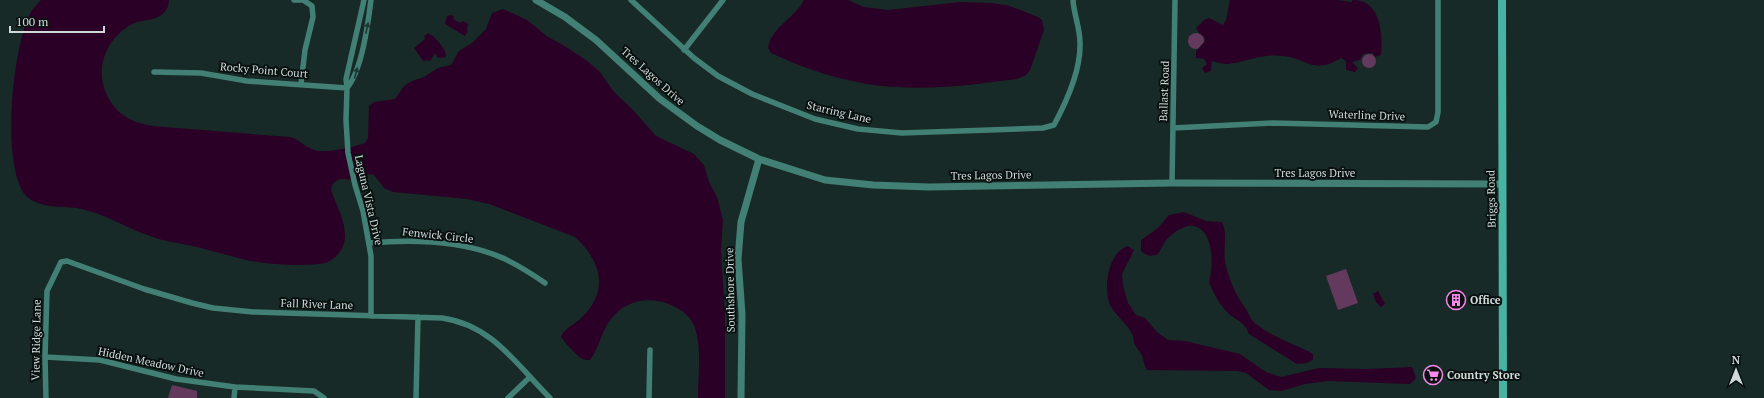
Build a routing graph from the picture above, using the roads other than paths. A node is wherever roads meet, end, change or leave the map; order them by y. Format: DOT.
graph roads {
  1 [pos="294,0"];
  2 [pos="364,0"];
  3 [pos="371,0"];
  4 [pos="537,0"];
  5 [pos="631,0"];
  6 [pos="723,0"];
  7 [pos="1073,0"];
  8 [pos="1175,0"];
  9 [pos="1438,0"];
  10 [pos="1502,0"];
  11 [pos="684,50"];
  12 [pos="154,72"];
  13 [pos="301,84"];
  14 [pos="348,88"];
  15 [pos="1173,128"];
  16 [pos="759,159"];
  17 [pos="1172,183"];
  18 [pos="1501,184"];
  19 [pos="369,243"];
  20 [pos="61,262"];
  21 [pos="545,283"];
  22 [pos="371,316"];
  23 [pos="418,317"];
  24 [pos="650,350"];
  25 [pos="45,357"];
  26 [pos="530,377"];
  27 [pos="235,388"];
  28 [pos="323,397"];
  29 [pos="46,398"];
  30 [pos="234,398"];
  31 [pos="416,398"];
  32 [pos="508,398"];
  33 [pos="550,398"];
  34 [pos="649,398"];
  35 [pos="741,398"];
  36 [pos="1503,398"];
  1 -- 13 [label="street"];
  2 -- 14 [label="street, Laguna Vista Drive"];
  14 -- 3 [label="street, Laguna Vista Drive, one-way"];
  4 -- 16 [label="street, Tres Lagos Drive"];
  5 -- 11 [label="street, Starring Lane"];
  6 -- 11 [label="street"];
  7 -- 11 [label="street, Starring Lane"];
  8 -- 15 [label="street, Ballast Road"];
  9 -- 15 [label="street, Waterline Drive"];
  10 -- 18 [label="main road, Briggs Road"];
  12 -- 13 [label="street, Rocky Point Court"];
  13 -- 14 [label="street, Rocky Point Court"];
  14 -- 19 [label="street, Laguna Vista Drive"];
  15 -- 17 [label="street, Ballast Road"];
  16 -- 17 [label="street, Tres Lagos Drive"];
  16 -- 35 [label="street, Southshore Drive"];
  17 -- 18 [label="street, Tres Lagos Drive"];
  18 -- 36 [label="main road, Briggs Road"];
  19 -- 21 [label="street, Fenwick Circle"];
  19 -- 22 [label="street, Laguna Vista Drive"];
  20 -- 22 [label="street, Fall River Lane"];
  20 -- 25 [label="street, View Ridge Lane"];
  22 -- 23 [label="street, Fall River Lane"];
  23 -- 26 [label="street, Fall River Lane"];
  23 -- 31 [label="street"];
  24 -- 34 [label="street"];
  25 -- 27 [label="street, Hidden Meadow Drive"];
  25 -- 29 [label="street, View Ridge Lane"];
  26 -- 32 [label="street"];
  26 -- 33 [label="street, Fall River Lane"];
  27 -- 28 [label="street, Hidden Meadow Drive"];
  27 -- 30 [label="street"];
}
